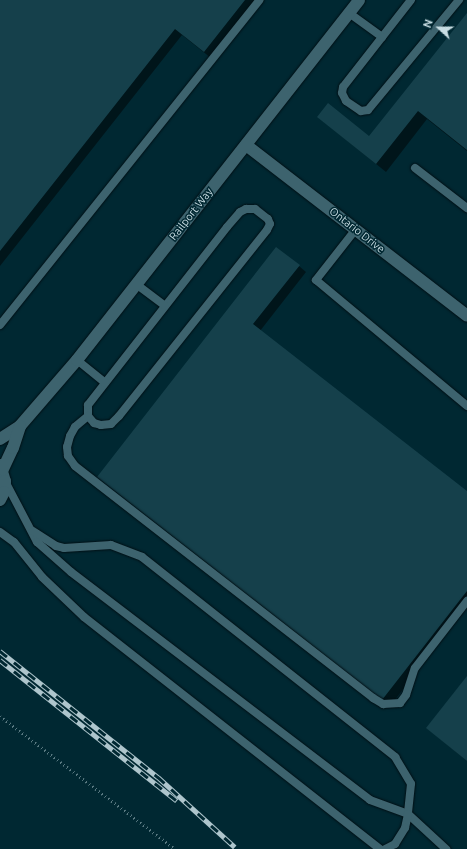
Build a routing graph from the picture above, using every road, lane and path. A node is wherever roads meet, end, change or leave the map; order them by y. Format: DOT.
graph roads {
  1 [pos="259,0"];
  2 [pos="359,0"];
  3 [pos="411,0"];
  4 [pos="458,0"];
  5 [pos="349,13"];
  6 [pos="382,37"];
  7 [pos="246,145"];
  8 [pos="415,168"];
  9 [pos="467,208"];
  10 [pos="356,229"];
  11 [pos="136,284"];
  12 [pos="165,306"];
  13 [pos="467,316"];
  14 [pos="0,325"];
  15 [pos="78,360"];
  16 [pos="105,383"];
  17 [pos="467,406"];
  18 [pos="88,416"];
  19 [pos="20,426"];
  20 [pos="0,439"];
  21 [pos="3,472"];
  22 [pos="0,500"];
  23 [pos="30,529"];
  24 [pos="0,532"];
  25 [pos="467,601"];
  26 [pos="0,716"];
  27 [pos="408,814"];
  28 [pos="175,849"];
  29 [pos="380,849"];
  30 [pos="385,849"];
  31 [pos="446,849"];
  1 -- 14 [label="lane"];
  2 -- 5 [label="street, Railport Way"];
  3 -- 6 [label="lane"];
  4 -- 6 [label="lane"];
  5 -- 6 [label="lane"];
  5 -- 7 [label="street, Railport Way"];
  7 -- 10 [label="street, Ontario Drive"];
  7 -- 11 [label="street, Railport Way"];
  8 -- 9 [label="lane"];
  10 -- 13 [label="street, Ontario Drive"];
  10 -- 17 [label="lane"];
  11 -- 12 [label="lane"];
  11 -- 15 [label="street, Railport Way"];
  12 -- 16 [label="lane"];
  12 -- 18 [label="lane"];
  15 -- 16 [label="lane"];
  15 -- 19 [label="street, Railport Way"];
  16 -- 18 [label="lane"];
  18 -- 25 [label="lane"];
  19 -- 20 [label="street"];
  19 -- 21 [label="street"];
  21 -- 22 [label="street"];
  21 -- 23 [label="lane"];
  23 -- 27 [label="lane"];
  23 -- 27 [label="lane"];
  24 -- 29 [label="lane"];
  26 -- 28 [label="path"];
  27 -- 30 [label="lane"];
  27 -- 31 [label="lane"];
}
